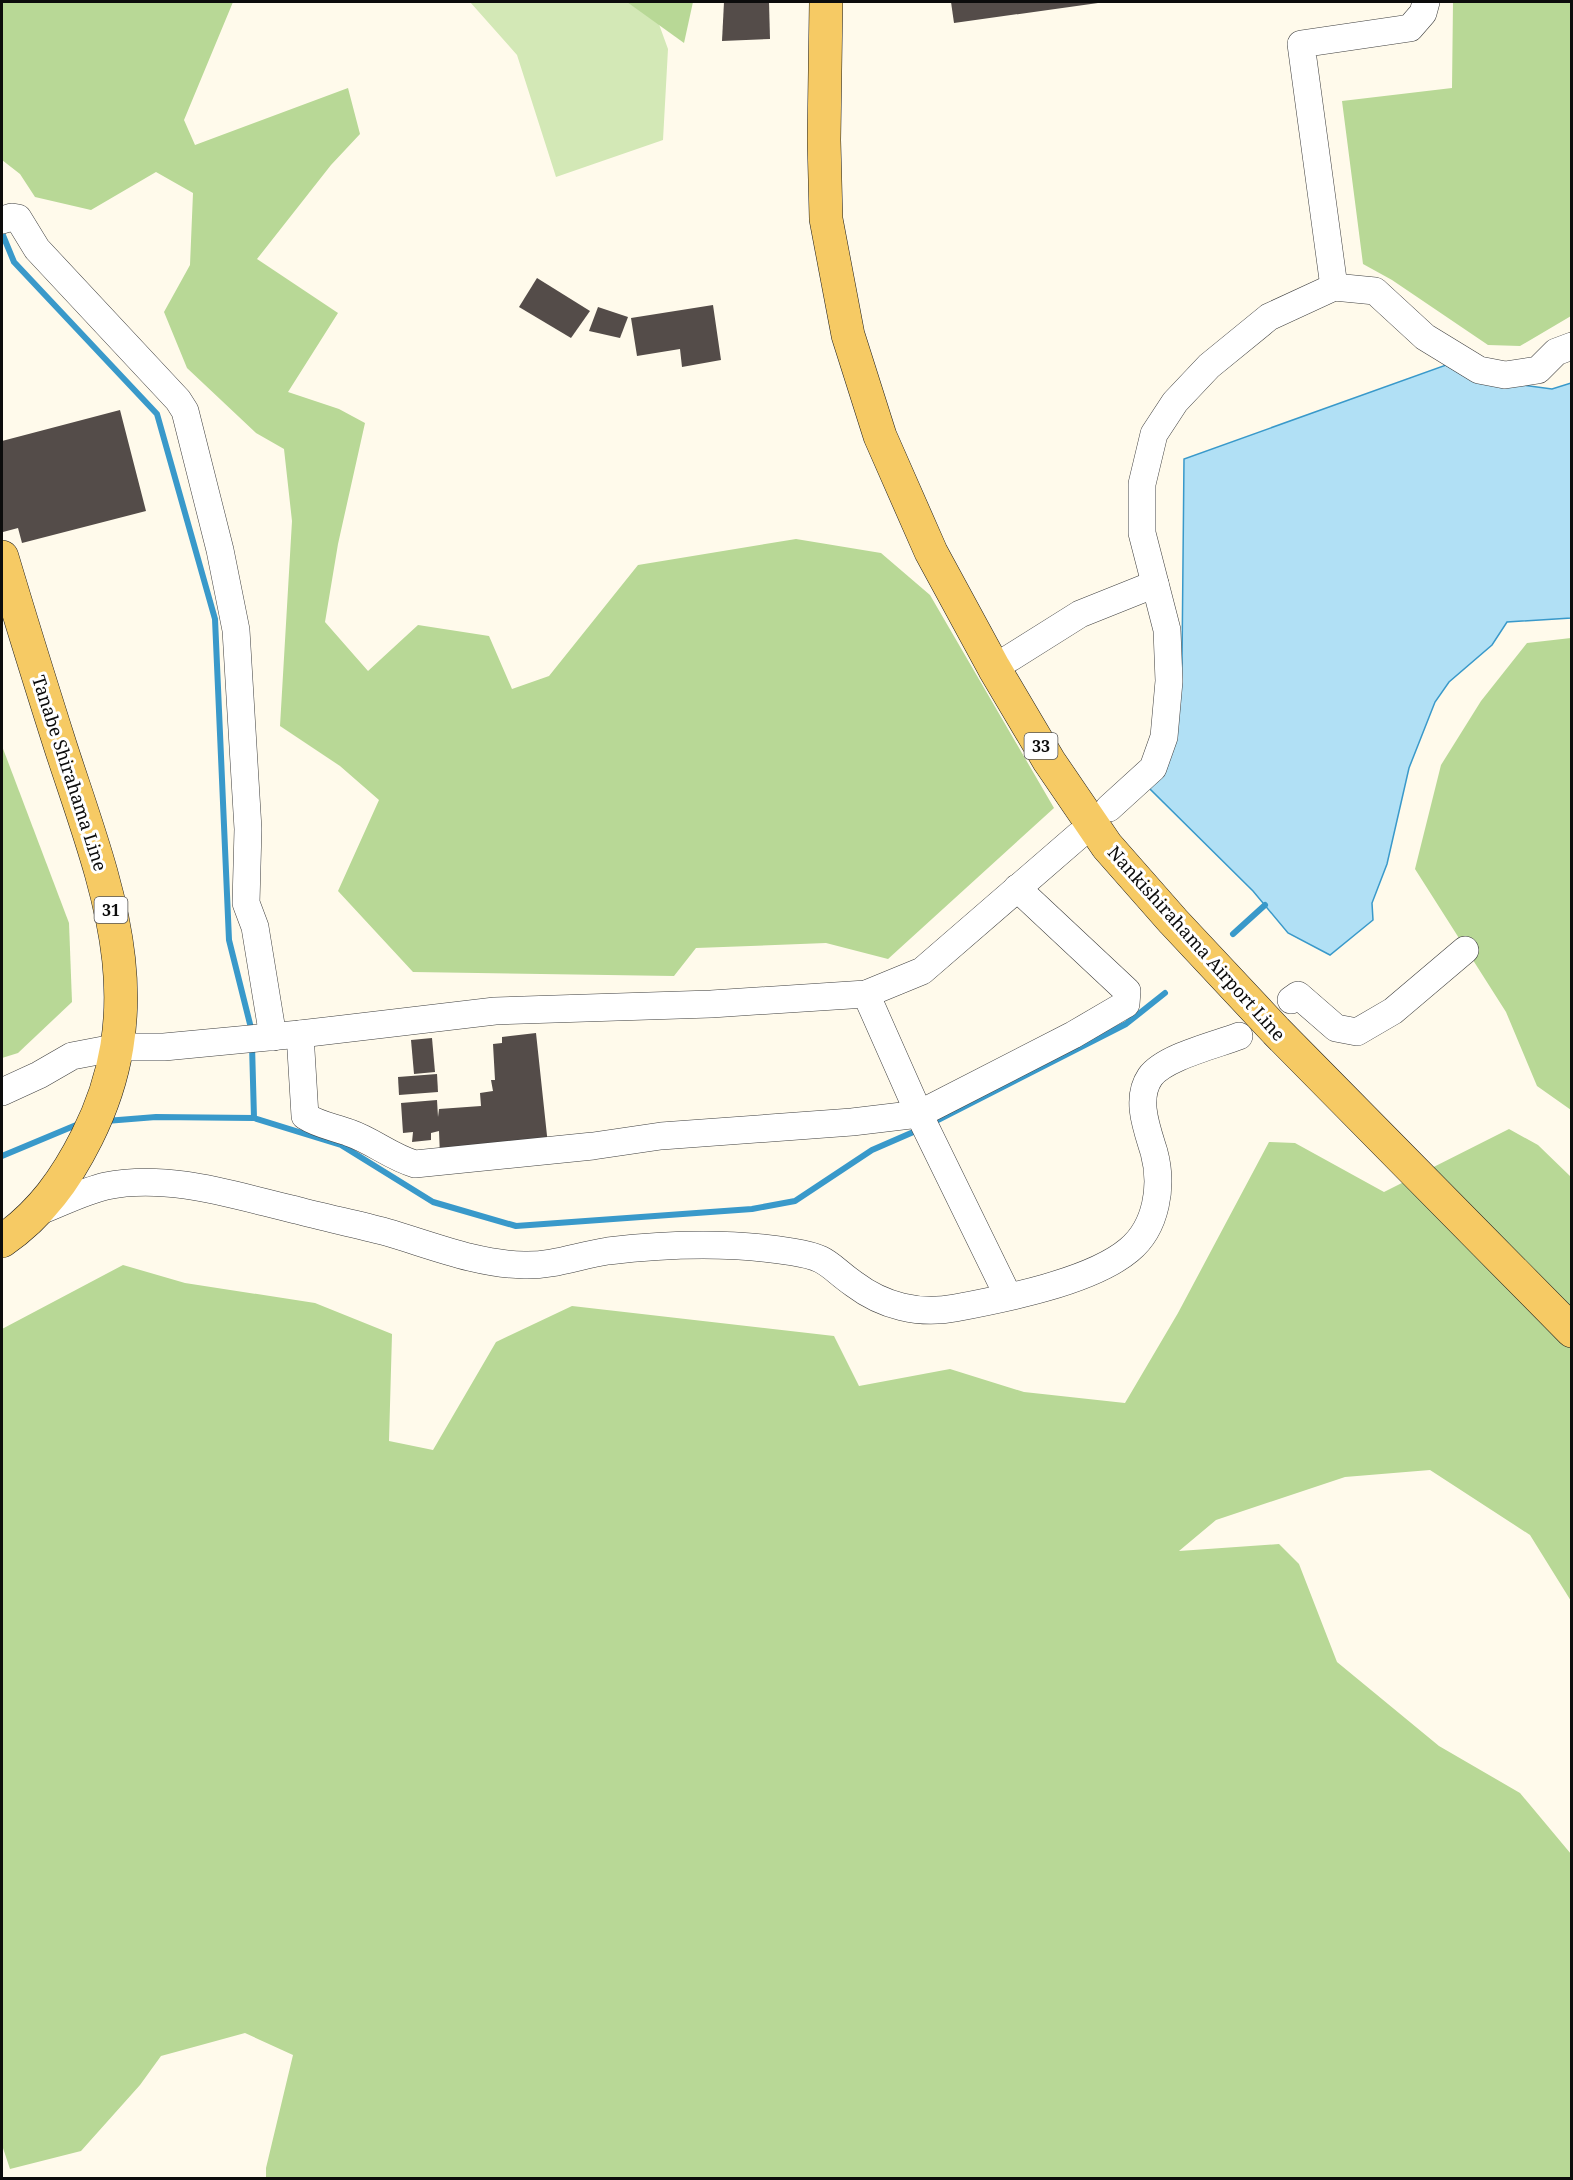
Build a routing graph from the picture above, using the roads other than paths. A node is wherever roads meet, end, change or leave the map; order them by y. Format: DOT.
graph roads {
  1 [pos="826,2"];
  2 [pos="1426,2"];
  3 [pos="7,218"];
  4 [pos="1334,287"];
  5 [pos="1572,346"];
  6 [pos="2,557"];
  7 [pos="1155,585"];
  8 [pos="994,668"];
  9 [pos="1109,808"];
  10 [pos="1078,836"];
  11 [pos="1017,888"];
  12 [pos="1465,950"];
  13 [pos="866,994"];
  14 [pos="1291,1000"];
  15 [pos="300,1034"];
  16 [pos="1239,1036"];
  17 [pos="269,1037"];
  18 [pos="119,1047"];
  19 [pos="2,1092"];
  20 [pos="923,1122"];
  21 [pos="40,1211"];
  22 [pos="2,1241"];
  23 [pos="1008,1296"];
  24 [pos="1572,1331"];
  1 -- 8 [label="main road, Nankishirahama Airport Line / 33"];
  2 -- 4 [label="street"];
  3 -- 17 [label="street"];
  4 -- 5 [label="street"];
  4 -- 7 [label="street"];
  6 -- 18 [label="main road, Tanabe Shirahama Line / 31"];
  7 -- 8 [label="street"];
  7 -- 9 [label="street"];
  8 -- 24 [label="main road, Nankishirahama Airport Line / 33"];
  10 -- 11 [label="street"];
  11 -- 13 [label="street"];
  11 -- 20 [label="street"];
  12 -- 14 [label="street"];
  13 -- 15 [label="street"];
  13 -- 20 [label="street"];
  15 -- 17 [label="street"];
  15 -- 20 [label="street"];
  16 -- 23 [label="street"];
  17 -- 18 [label="street"];
  18 -- 19 [label="street"];
  18 -- 21 [label="main road, Tanabe Shirahama Line / 31"];
  20 -- 23 [label="street"];
  21 -- 22 [label="main road, Tanabe Shirahama Line / 31"];
  21 -- 23 [label="street"];
}
